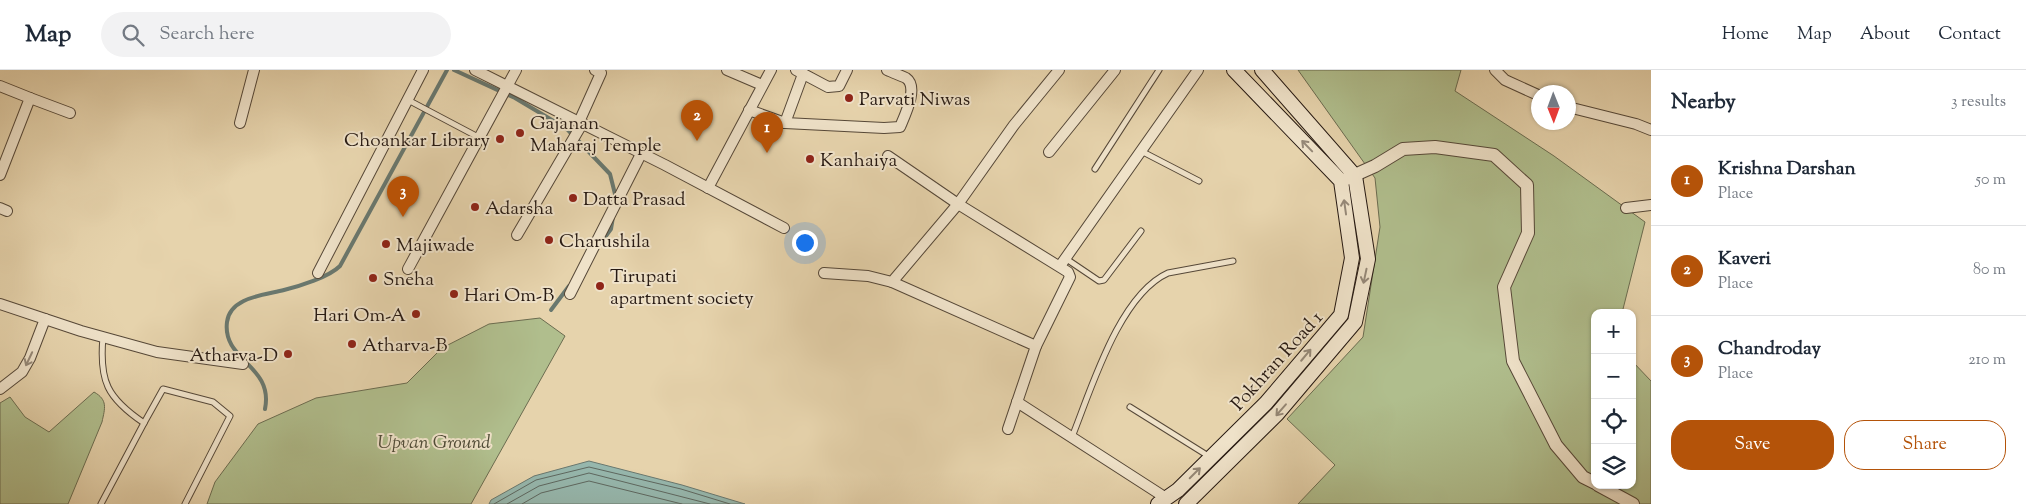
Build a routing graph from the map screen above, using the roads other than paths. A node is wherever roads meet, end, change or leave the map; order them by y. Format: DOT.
graph roads {
  1 [pos="254,70"];
  2 [pos="423,70"];
  3 [pos="476,70"];
  4 [pos="516,70"];
  5 [pos="595,70"];
  6 [pos="727,70"];
  7 [pos="771,70"];
  8 [pos="847,70"];
  9 [pos="887,70"];
  10 [pos="1059,70"];
  11 [pos="1115,70"];
  12 [pos="1160,70"];
  13 [pos="1198,70"];
  14 [pos="1234,70"];
  15 [pos="1262,70"];
  16 [pos="1495,70"];
  17 [pos="800,72"];
  18 [pos="762,85"];
  19 [pos="0,86"];
  20 [pos="508,87"];
  21 [pos="1531,91"];
  22 [pos="30,98"];
  23 [pos="408,99"];
  24 [pos="1576,109"];
  25 [pos="749,110"];
  26 [pos="70,113"];
  27 [pos="240,123"];
  28 [pos="580,123"];
  29 [pos="785,123"];
  30 [pos="1651,130"];
  31 [pos="480,138"];
  32 [pos="1141,151"];
  33 [pos="1049,152"];
  34 [pos="641,154"];
  35 [pos="888,156"];
  36 [pos="1095,169"];
  37 [pos="0,175"];
  38 [pos="1355,176"];
  39 [pos="1199,181"];
  40 [pos="1341,181"];
  41 [pos="708,188"];
  42 [pos="958,204"];
  43 [pos="1651,206"];
  44 [pos="1626,208"];
  45 [pos="784,228"];
  46 [pos="1141,231"];
  47 [pos="516,235"];
  48 [pos="1233,261"];
  49 [pos="1063,262"];
  50 [pos="408,269"];
  51 [pos="318,272"];
  52 [pos="824,273"];
  53 [pos="892,282"];
  54 [pos="570,294"];
  55 [pos="0,304"];
  56 [pos="44,319"];
  57 [pos="103,337"];
  58 [pos="1036,346"];
  59 [pos="243,364"];
  60 [pos="0,389"];
  61 [pos="1017,402"];
  62 [pos="1130,407"];
  63 [pos="144,423"];
  64 [pos="1008,429"];
  65 [pos="1072,437"];
  66 [pos="1210,457"];
  67 [pos="1591,481"];
  68 [pos="1605,489"];
  69 [pos="1162,501"];
  70 [pos="101,504"];
  71 [pos="185,504"];
  72 [pos="1186,504"];
  73 [pos="1633,504"];
  1 -- 27 [label="street"];
  2 -- 23 [label="street"];
  3 -- 20 [label="street"];
  4 -- 20 [label="street"];
  5 -- 28 [label="street"];
  6 -- 18 [label="street"];
  7 -- 18 [label="street"];
  8 -- 17 [label="street"];
  9 -- 29 [label="street"];
  10 -- 42 [label="street"];
  11 -- 33 [label="street"];
  12 -- 36 [label="lane"];
  13 -- 32 [label="street"];
  40 -- 14 [label="main road, one-way"];
  15 -- 38 [label="main road"];
  16 -- 21 [label="street"];
  17 -- 29 [label="street"];
  18 -- 25 [label="street"];
  19 -- 22 [label="street"];
  20 -- 28 [label="street"];
  20 -- 31 [label="street"];
  22 -- 26 [label="street"];
  22 -- 37 [label="street"];
  23 -- 31 [label="lane"];
  23 -- 51 [label="street"];
  24 -- 30 [label="street"];
  25 -- 29 [label="street"];
  25 -- 41 [label="street"];
  28 -- 34 [label="street"];
  28 -- 47 [label="street"];
  31 -- 50 [label="street"];
  32 -- 39 [label="lane"];
  32 -- 49 [label="street"];
  34 -- 41 [label="street"];
  34 -- 54 [label="street"];
  35 -- 42 [label="street"];
  38 -- 40 [label="street"];
  38 -- 67 [label="street"];
  38 -- 72 [label="main road, Pokhran Road 1, one-way"];
  66 -- 40 [label="main road, Pokhran Road 1, one-way"];
  41 -- 45 [label="street"];
  42 -- 49 [label="street"];
  42 -- 53 [label="street"];
  43 -- 44 [label="street"];
  46 -- 49 [label="lane"];
  48 -- 65 [label="lane"];
  49 -- 58 [label="street"];
  52 -- 53 [label="street"];
  53 -- 58 [label="street"];
  55 -- 56 [label="street"];
  56 -- 57 [label="street"];
  56 -- 60 [label="street, one-way"];
  57 -- 59 [label="street"];
  57 -- 63 [label="lane"];
  58 -- 61 [label="street"];
  61 -- 64 [label="street"];
  61 -- 65 [label="street"];
  62 -- 66 [label="lane"];
  63 -- 70 [label="lane"];
  63 -- 71 [label="lane"];
  65 -- 69 [label="street"];
  69 -- 66 [label="main road, Pokhran Road 1, one-way"];
  68 -- 73 [label="street"];
}
